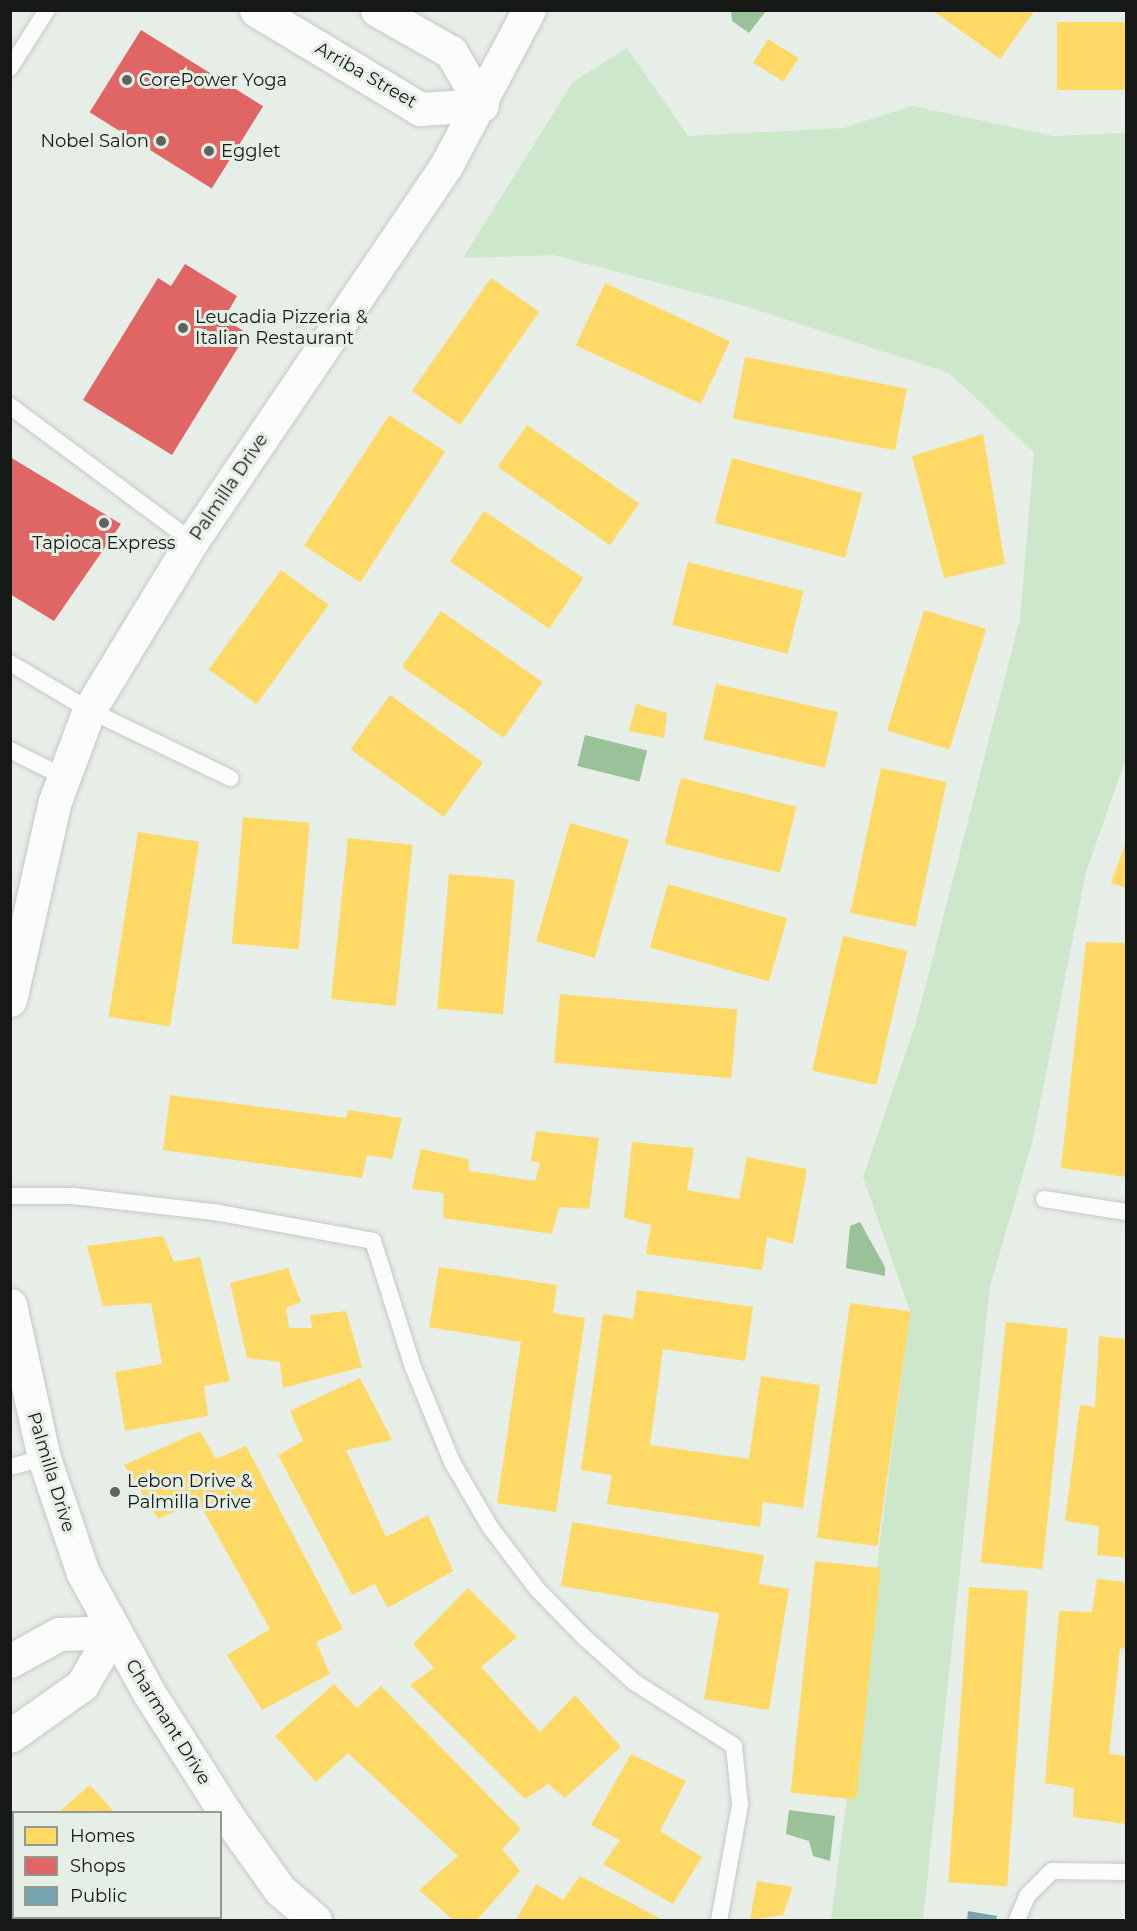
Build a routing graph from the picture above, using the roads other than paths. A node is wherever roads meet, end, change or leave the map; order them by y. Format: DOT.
graph roads {
  1 [pos="47,10"];
  2 [pos="256,10"];
  3 [pos="377,10"];
  4 [pos="529,10"];
  5 [pos="10,68"];
  6 [pos="482,105"];
  7 [pos="10,406"];
  8 [pos="192,541"];
  9 [pos="10,663"];
  10 [pos="89,710"];
  11 [pos="10,750"];
  12 [pos="64,777"];
  13 [pos="230,778"];
  14 [pos="10,1000"];
  15 [pos="10,1196"];
  16 [pos="1044,1200"];
  17 [pos="1126,1212"];
  18 [pos="10,1305"];
  19 [pos="44,1458"];
  20 [pos="10,1467"];
  21 [pos="113,1632"];
  22 [pos="10,1661"];
  23 [pos="10,1736"];
  24 [pos="1126,1872"];
  25 [pos="315,1920"];
  26 [pos="719,1920"];
  27 [pos="1017,1920"];
  1 -- 5 [label="lane"];
  2 -- 6 [label="street, Arriba Street"];
  3 -- 6 [label="street"];
  4 -- 6 [label="street, Palmilla Drive"];
  6 -- 8 [label="street, Palmilla Drive"];
  7 -- 8 [label="lane"];
  8 -- 10 [label="street, Palmilla Drive"];
  9 -- 10 [label="lane"];
  10 -- 12 [label="street, Palmilla Drive"];
  10 -- 13 [label="lane"];
  11 -- 12 [label="lane"];
  12 -- 14 [label="street, Palmilla Drive"];
  15 -- 26 [label="lane"];
  16 -- 17 [label="lane"];
  18 -- 19 [label="street, Palmilla Drive"];
  19 -- 20 [label="lane"];
  19 -- 21 [label="street, Palmilla Drive"];
  21 -- 22 [label="street"];
  21 -- 23 [label="street"];
  21 -- 25 [label="street, Charmant Drive"];
  24 -- 27 [label="lane"];
}
